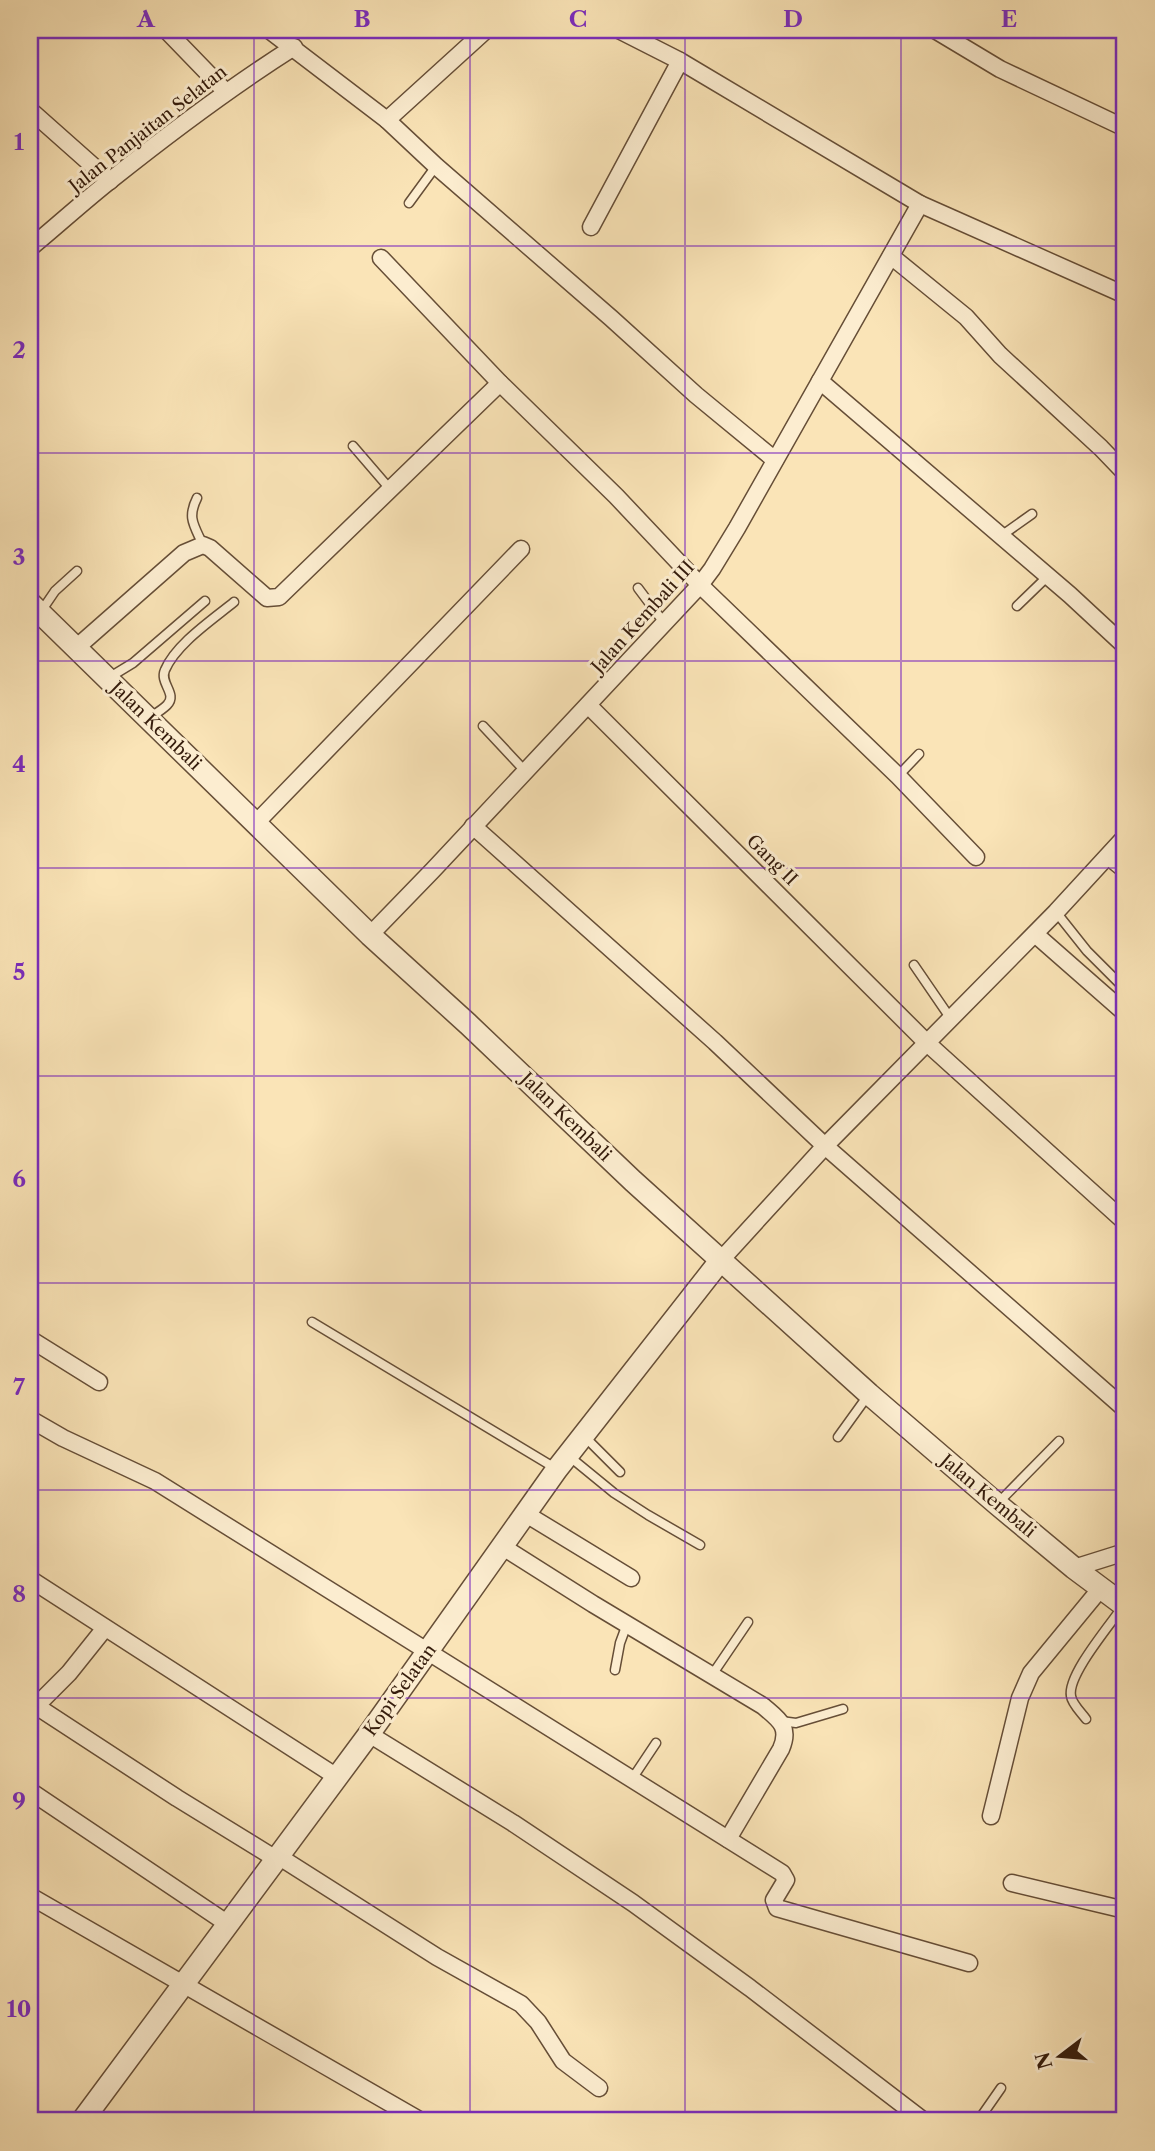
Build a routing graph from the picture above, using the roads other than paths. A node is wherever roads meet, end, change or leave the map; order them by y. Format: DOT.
graph roads {
  1 [pos="166,30"];
  2 [pos="269,30"];
  3 [pos="486,30"];
  4 [pos="619,30"];
  5 [pos="935,30"];
  6 [pos="294,47"];
  7 [pos="680,61"];
  8 [pos="226,92"];
  9 [pos="30,110"];
  10 [pos="387,120"];
  11 [pos="1125,128"];
  12 [pos="436,166"];
  13 [pos="110,181"];
  14 [pos="409,203"];
  15 [pos="920,204"];
  16 [pos="591,227"];
  17 [pos="30,248"];
  18 [pos="891,256"];
  19 [pos="381,258"];
  20 [pos="1125,295"];
  21 [pos="820,381"];
  22 [pos="499,383"];
  23 [pos="353,446"];
  24 [pos="775,460"];
  25 [pos="1125,473"];
  26 [pos="390,489"];
  27 [pos="197,498"];
  28 [pos="1032,514"];
  29 [pos="1001,536"];
  30 [pos="203,545"];
  31 [pos="521,549"];
  32 [pos="77,571"];
  33 [pos="1048,576"];
  34 [pos="700,585"];
  35 [pos="638,589"];
  36 [pos="205,601"];
  37 [pos="234,602"];
  38 [pos="1017,606"];
  39 [pos="35,608"];
  40 [pos="665,624"];
  41 [pos="1125,646"];
  42 [pos="76,648"];
  43 [pos="107,678"];
  44 [pos="588,705"];
  45 [pos="149,718"];
  46 [pos="483,726"];
  47 [pos="919,754"];
  48 [pos="525,771"];
  49 [pos="898,776"];
  50 [pos="256,823"];
  51 [pos="473,826"];
  52 [pos="1125,837"];
  53 [pos="976,857"];
  54 [pos="1109,857"];
  55 [pos="1125,870"];
  56 [pos="1056,912"];
  57 [pos="1035,933"];
  58 [pos="369,934"];
  59 [pos="914,965"];
  60 [pos="1125,989"];
  61 [pos="1125,1013"];
  62 [pos="951,1019"];
  63 [pos="926,1043"];
  64 [pos="825,1146"];
  65 [pos="1125,1222"];
  66 [pos="720,1261"];
  67 [pos="312,1322"];
  68 [pos="30,1339"];
  69 [pos="99,1382"];
  70 [pos="869,1394"];
  71 [pos="1125,1409"];
  72 [pos="30,1419"];
  73 [pos="583,1436"];
  74 [pos="838,1437"];
  75 [pos="1059,1441"];
  76 [pos="563,1462"];
  77 [pos="620,1472"];
  78 [pos="997,1504"];
  79 [pos="526,1514"];
  80 [pos="701,1545"];
  81 [pos="503,1547"];
  82 [pos="1125,1552"];
  83 [pos="1074,1568"];
  84 [pos="631,1578"];
  85 [pos="30,1579"];
  86 [pos="1101,1588"];
  87 [pos="1125,1606"];
  88 [pos="748,1622"];
  89 [pos="627,1624"];
  90 [pos="106,1628"];
  91 [pos="428,1651"];
  92 [pos="615,1670"];
  93 [pos="712,1675"];
  94 [pos="33,1704"];
  95 [pos="843,1709"];
  96 [pos="1086,1718"];
  97 [pos="781,1721"];
  98 [pos="369,1734"];
  99 [pos="656,1743"];
  100 [pos="337,1777"];
  101 [pos="632,1779"];
  102 [pos="30,1791"];
  103 [pos="991,1816"];
  104 [pos="728,1839"];
  105 [pos="277,1857"];
  106 [pos="1012,1883"];
  107 [pos="30,1896"];
  108 [pos="1125,1910"];
  109 [pos="228,1924"];
  110 [pos="969,1963"];
  111 [pos="183,1985"];
  112 [pos="599,2088"];
  113 [pos="1001,2088"];
  114 [pos="82,2121"];
  115 [pos="421,2121"];
  116 [pos="925,2121"];
  117 [pos="978,2121"];
  1 -- 8 [label="street"];
  2 -- 6 [label="street"];
  3 -- 10 [label="street"];
  4 -- 7 [label="street"];
  5 -- 11 [label="street"];
  6 -- 8 [label="street, Jalan Panjaitan Selatan"];
  6 -- 10 [label="street"];
  7 -- 15 [label="street"];
  7 -- 16 [label="street"];
  8 -- 13 [label="street, Jalan Panjaitan Selatan"];
  9 -- 13 [label="street"];
  10 -- 12 [label="street"];
  12 -- 14 [label="lane"];
  12 -- 24 [label="street"];
  13 -- 17 [label="street, Jalan Panjaitan Selatan"];
  15 -- 18 [label="street, Jalan Kembali III"];
  15 -- 20 [label="street"];
  18 -- 21 [label="street, Jalan Kembali III"];
  18 -- 25 [label="street"];
  19 -- 22 [label="street"];
  21 -- 24 [label="street, Jalan Kembali III"];
  21 -- 29 [label="street"];
  22 -- 26 [label="street"];
  22 -- 34 [label="street"];
  23 -- 26 [label="lane"];
  24 -- 34 [label="street, Jalan Kembali III"];
  26 -- 30 [label="street"];
  27 -- 30 [label="lane"];
  28 -- 29 [label="lane"];
  29 -- 33 [label="street"];
  30 -- 42 [label="street"];
  31 -- 50 [label="street"];
  32 -- 39 [label="lane"];
  33 -- 38 [label="lane"];
  33 -- 41 [label="street"];
  34 -- 40 [label="street, Jalan Kembali III"];
  34 -- 49 [label="street"];
  35 -- 40 [label="lane"];
  36 -- 43 [label="lane"];
  37 -- 45 [label="lane"];
  39 -- 42 [label="street, Jalan Kembali"];
  40 -- 44 [label="street, Jalan Kembali III"];
  42 -- 43 [label="street, Jalan Kembali"];
  43 -- 45 [label="street, Jalan Kembali"];
  44 -- 48 [label="street, Jalan Kembali III"];
  44 -- 63 [label="street, Gang II"];
  45 -- 50 [label="street, Jalan Kembali"];
  46 -- 48 [label="lane"];
  47 -- 49 [label="lane"];
  48 -- 51 [label="street, Jalan Kembali III"];
  49 -- 53 [label="street"];
  50 -- 58 [label="street, Jalan Kembali"];
  51 -- 58 [label="street, Jalan Kembali III"];
  51 -- 64 [label="street"];
  52 -- 54 [label="street"];
  54 -- 55 [label="street"];
  54 -- 56 [label="street"];
  56 -- 57 [label="street"];
  56 -- 60 [label="lane"];
  57 -- 61 [label="street"];
  57 -- 62 [label="street"];
  58 -- 66 [label="street, Jalan Kembali"];
  59 -- 62 [label="lane"];
  62 -- 63 [label="street"];
  63 -- 64 [label="street"];
  63 -- 65 [label="street, Gang II"];
  64 -- 66 [label="street"];
  64 -- 71 [label="street"];
  66 -- 70 [label="street, Jalan Kembali"];
  66 -- 73 [label="street, Kopi Selatan"];
  67 -- 76 [label="lane"];
  68 -- 69 [label="street"];
  70 -- 74 [label="lane"];
  70 -- 78 [label="street, Jalan Kembali"];
  72 -- 91 [label="street"];
  73 -- 76 [label="street, Kopi Selatan"];
  73 -- 77 [label="lane"];
  75 -- 78 [label="lane"];
  76 -- 79 [label="street, Kopi Selatan"];
  76 -- 80 [label="lane"];
  78 -- 83 [label="street, Jalan Kembali"];
  79 -- 81 [label="street, Kopi Selatan"];
  79 -- 84 [label="street"];
  81 -- 89 [label="street"];
  81 -- 91 [label="street, Kopi Selatan"];
  82 -- 83 [label="street"];
  83 -- 86 [label="street, Jalan Kembali"];
  85 -- 90 [label="street"];
  86 -- 87 [label="street, Jalan Kembali"];
  86 -- 103 [label="street"];
  87 -- 96 [label="lane"];
  88 -- 93 [label="lane"];
  89 -- 92 [label="lane"];
  89 -- 93 [label="street"];
  90 -- 94 [label="street"];
  90 -- 100 [label="street"];
  91 -- 98 [label="street, Kopi Selatan"];
  91 -- 101 [label="street"];
  93 -- 97 [label="street"];
  94 -- 105 [label="street"];
  95 -- 97 [label="lane"];
  97 -- 104 [label="street"];
  98 -- 100 [label="street, Kopi Selatan"];
  98 -- 116 [label="street"];
  99 -- 101 [label="lane"];
  100 -- 105 [label="street, Kopi Selatan"];
  101 -- 104 [label="street"];
  102 -- 109 [label="street"];
  104 -- 110 [label="street"];
  105 -- 109 [label="street, Kopi Selatan"];
  105 -- 112 [label="street"];
  106 -- 108 [label="street"];
  107 -- 111 [label="street"];
  109 -- 111 [label="street, Kopi Selatan"];
  111 -- 114 [label="street, Kopi Selatan"];
  111 -- 115 [label="street"];
  113 -- 117 [label="lane"];
}
